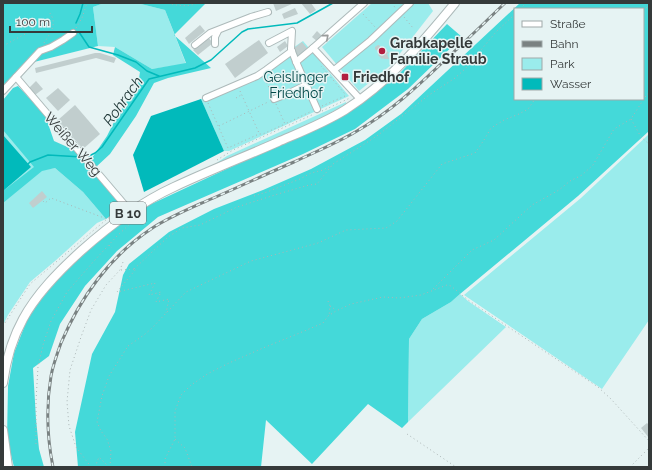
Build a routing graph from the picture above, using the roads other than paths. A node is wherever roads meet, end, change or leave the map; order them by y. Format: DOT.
graph roads {
  1 [pos="364,3"];
  2 [pos="410,3"];
  3 [pos="455,3"];
  4 [pos="268,12"];
  5 [pos="218,31"];
  6 [pos="73,33"];
  7 [pos="269,43"];
  8 [pos="215,44"];
  9 [pos="195,45"];
  10 [pos="313,48"];
  11 [pos="292,51"];
  12 [pos="296,62"];
  13 [pos="334,70"];
  14 [pos="16,76"];
  15 [pos="306,85"];
  16 [pos="3,91"];
  17 [pos="358,97"];
  18 [pos="206,98"];
  19 [pos="274,99"];
  20 [pos="317,108"];
  21 [pos="127,208"];
  22 [pos="3,383"];
  23 [pos="3,430"];
  24 [pos="8,467"];
  10 -- 1 [label="street, one-way"];
  2 -- 13 [label="street"];
  3 -- 17 [label="main road, B 10"];
  4 -- 5 [label="street"];
  5 -- 8 [label="street"];
  5 -- 9 [label="street"];
  6 -- 14 [label="street"];
  7 -- 11 [label="street"];
  10 -- 12 [label="street"];
  10 -- 13 [label="street"];
  11 -- 12 [label="street"];
  11 -- 18 [label="street"];
  12 -- 15 [label="street"];
  13 -- 17 [label="street"];
  14 -- 16 [label="street"];
  14 -- 21 [label="street, Weißer Weg"];
  15 -- 19 [label="street"];
  15 -- 20 [label="street"];
  17 -- 21 [label="main road, B 10"];
  21 -- 22 [label="main road, B 10"];
  23 -- 24 [label="main road"];
}
